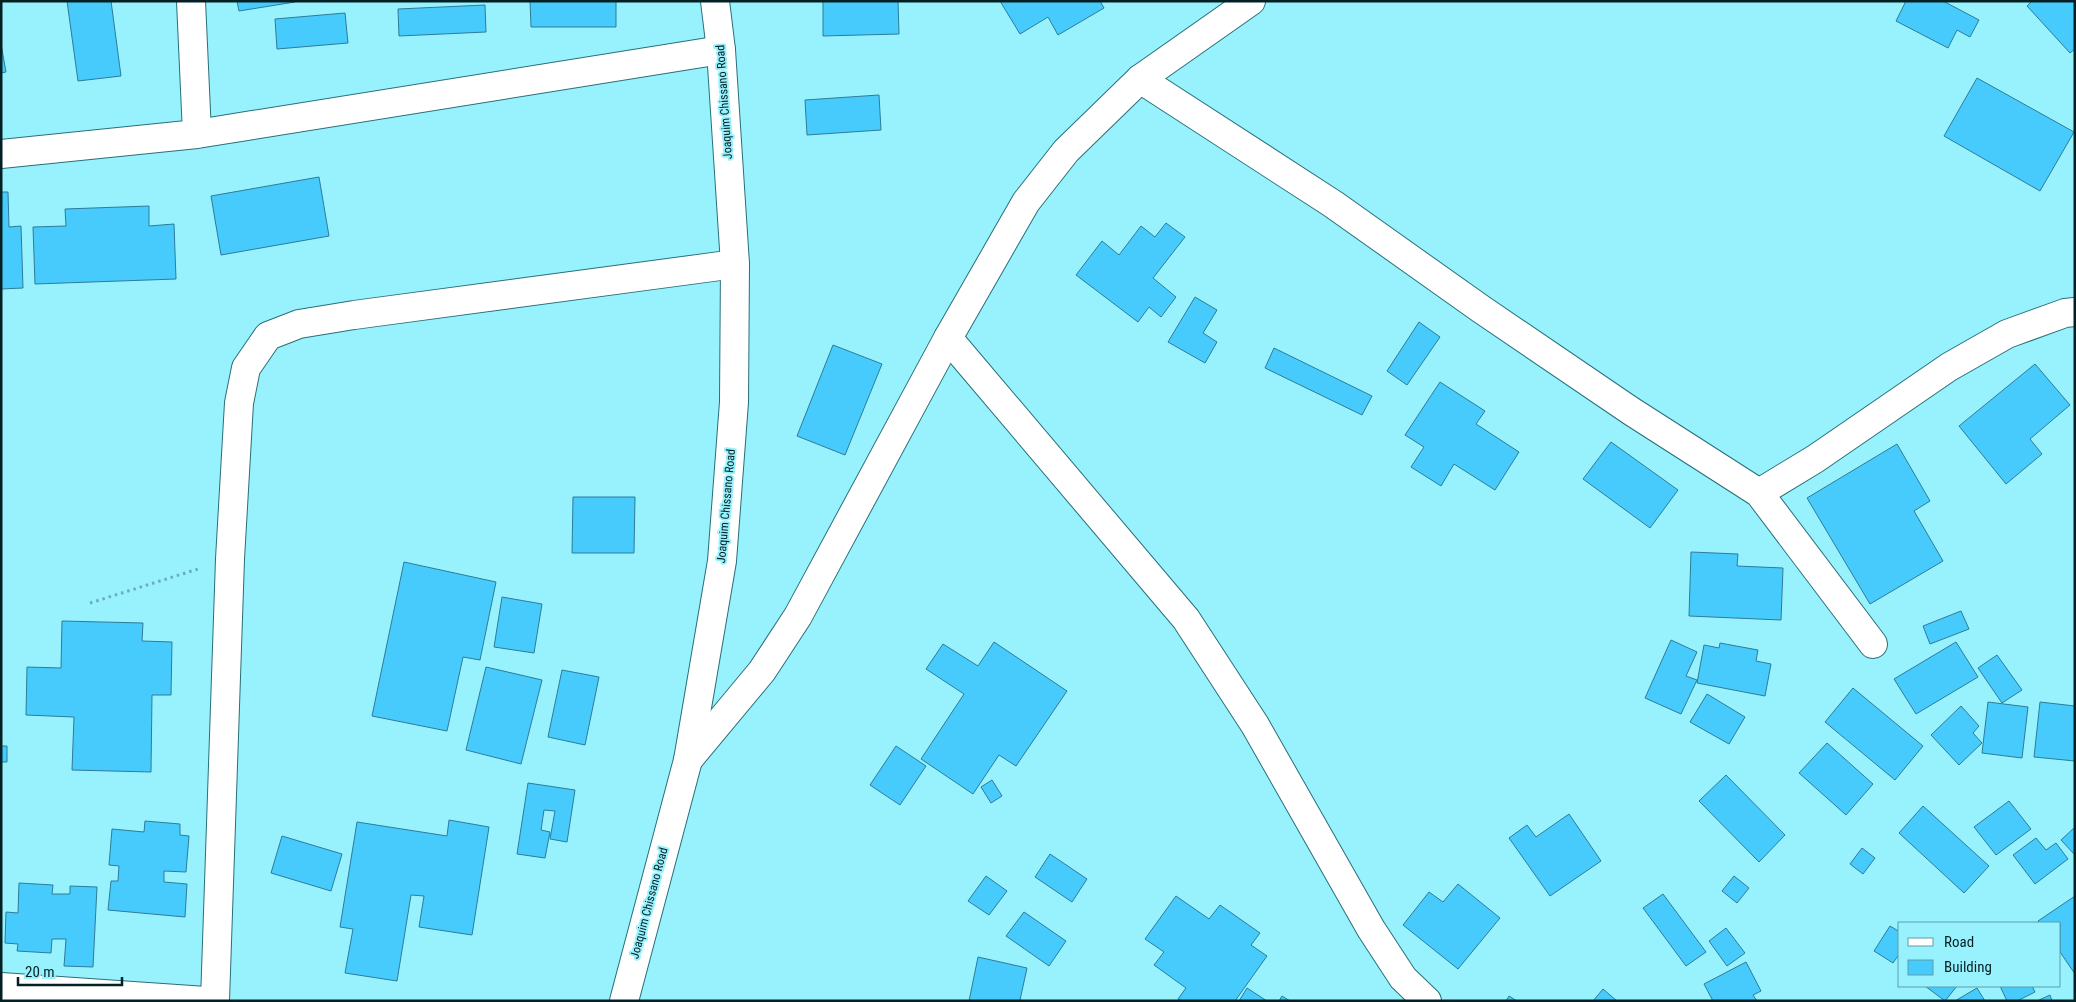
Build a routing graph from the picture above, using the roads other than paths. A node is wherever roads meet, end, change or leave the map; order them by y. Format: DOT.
graph roads {
  1 [pos="191,1"];
  2 [pos="716,1"];
  3 [pos="1251,1"];
  4 [pos="721,50"];
  5 [pos="1140,79"];
  6 [pos="197,134"];
  7 [pos="1,154"];
  8 [pos="735,264"];
  9 [pos="2075,312"];
  10 [pos="948,338"];
  11 [pos="1759,493"];
  12 [pos="1873,644"];
  13 [pos="688,760"];
  14 [pos="1,987"];
  15 [pos="206,1001"];
  16 [pos="215,1001"];
  17 [pos="624,1001"];
  18 [pos="1427,1001"];
  1 -- 6 [label="main road"];
  2 -- 4 [label="main road, Joaquim Chissano Road"];
  3 -- 5 [label="main road"];
  4 -- 6 [label="main road"];
  4 -- 8 [label="main road, Joaquim Chissano Road"];
  5 -- 10 [label="main road"];
  5 -- 11 [label="main road"];
  6 -- 7 [label="main road"];
  8 -- 13 [label="main road, Joaquim Chissano Road"];
  8 -- 16 [label="main road"];
  9 -- 11 [label="main road"];
  10 -- 13 [label="main road"];
  10 -- 18 [label="main road"];
  11 -- 12 [label="main road"];
  13 -- 17 [label="main road, Joaquim Chissano Road"];
  14 -- 15 [label="main road"];
}
